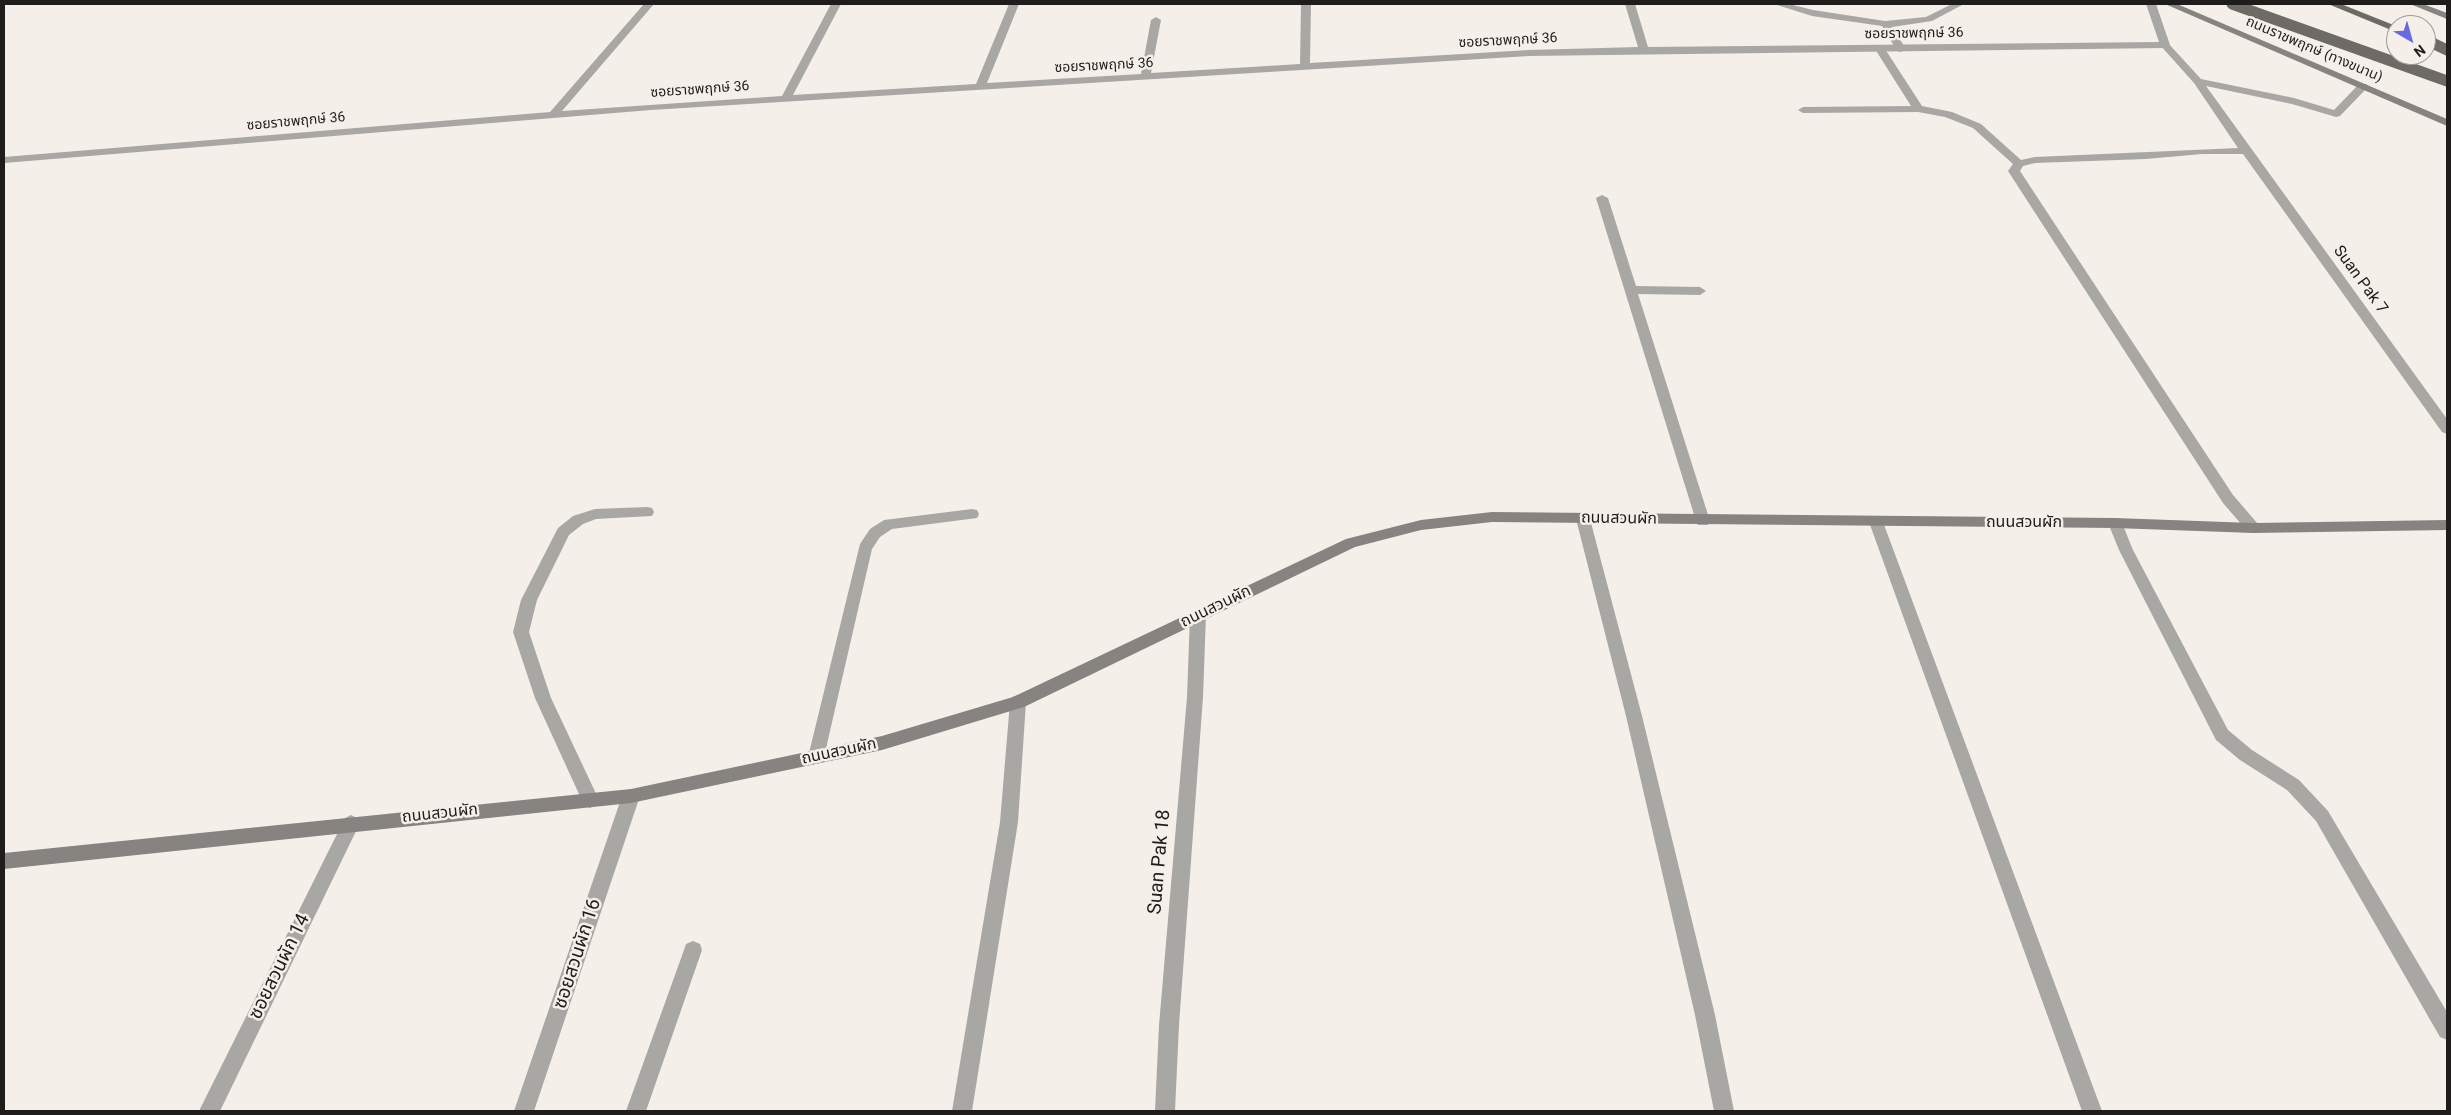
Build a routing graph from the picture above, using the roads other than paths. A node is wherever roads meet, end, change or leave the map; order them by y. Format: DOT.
graph roads {
  1 [pos="648,4"];
  2 [pos="836,4"];
  3 [pos="1014,4"];
  4 [pos="1306,4"];
  5 [pos="1630,4"];
  6 [pos="1779,4"];
  7 [pos="1959,4"];
  8 [pos="2151,4"];
  9 [pos="2170,4"];
  10 [pos="2232,4"];
  11 [pos="2243,4"];
  12 [pos="2333,4"];
  13 [pos="2347,4"];
  14 [pos="2415,4"];
  15 [pos="2447,16"];
  16 [pos="1156,20"];
  17 [pos="2386,23"];
  18 [pos="1885,24"];
  19 [pos="2386,24"];
  20 [pos="2165,45"];
  21 [pos="1880,49"];
  22 [pos="1901,49"];
  23 [pos="1644,50"];
  24 [pos="1305,67"];
  25 [pos="1145,78"];
  26 [pos="2198,81"];
  27 [pos="2447,81"];
  28 [pos="2363,86"];
  29 [pos="2447,86"];
  30 [pos="980,87"];
  31 [pos="786,98"];
  32 [pos="1918,109"];
  33 [pos="1803,110"];
  34 [pos="553,115"];
  35 [pos="2447,122"];
  36 [pos="2246,151"];
  37 [pos="4,160"];
  38 [pos="2019,164"];
  39 [pos="1602,198"];
  40 [pos="1631,290"];
  41 [pos="1700,291"];
  42 [pos="2447,429"];
  43 [pos="647,512"];
  44 [pos="972,514"];
  45 [pos="1583,519"];
  46 [pos="1703,521"];
  47 [pos="1876,522"];
  48 [pos="2115,523"];
  49 [pos="2447,525"];
  50 [pos="2253,528"];
  51 [pos="1198,615"];
  52 [pos="1018,702"];
  53 [pos="816,757"];
  54 [pos="631,796"];
  55 [pos="590,800"];
  56 [pos="351,823"];
  57 [pos="4,861"];
  58 [pos="693,950"];
  59 [pos="2447,1030"];
  60 [pos="209,1111"];
  61 [pos="524,1111"];
  62 [pos="636,1111"];
  63 [pos="962,1111"];
  64 [pos="1165,1111"];
  65 [pos="1724,1111"];
  66 [pos="2092,1111"];
  1 -- 34 [label="street"];
  2 -- 31 [label="street"];
  3 -- 30 [label="street"];
  4 -- 24 [label="street"];
  5 -- 23 [label="street"];
  6 -- 18 [label="street"];
  7 -- 18 [label="street"];
  8 -- 20 [label="street"];
  9 -- 28 [label="street, ถนนราชพฤกษ์ (ทางขนาน)"];
  10 -- 27 [label="main road, bridge"];
  11 -- 29 [label="main road, bridge"];
  12 -- 19 [label="main road"];
  13 -- 17 [label="main road"];
  14 -- 15 [label="street"];
  16 -- 25 [label="street"];
  18 -- 22 [label="street"];
  20 -- 22 [label="street, ซอยราชพฤกษ์ 36"];
  20 -- 26 [label="street, Suan Pak 7"];
  21 -- 22 [label="street, ซอยราชพฤกษ์ 36"];
  21 -- 23 [label="street, ซอยราชพฤกษ์ 36"];
  21 -- 32 [label="street"];
  23 -- 24 [label="street, ซอยราชพฤกษ์ 36"];
  24 -- 25 [label="street, ซอยราชพฤกษ์ 36"];
  25 -- 30 [label="street, ซอยราชพฤกษ์ 36"];
  26 -- 28 [label="street"];
  26 -- 36 [label="street, Suan Pak 7"];
  28 -- 35 [label="street, ถนนราชพฤกษ์ (ทางขนาน)"];
  30 -- 31 [label="street, ซอยราชพฤกษ์ 36"];
  31 -- 34 [label="street, ซอยราชพฤกษ์ 36"];
  32 -- 33 [label="street"];
  32 -- 38 [label="street"];
  34 -- 37 [label="street, ซอยราชพฤกษ์ 36"];
  36 -- 38 [label="street"];
  36 -- 42 [label="street, Suan Pak 7"];
  38 -- 50 [label="street"];
  39 -- 40 [label="street"];
  40 -- 41 [label="street"];
  40 -- 46 [label="street"];
  43 -- 55 [label="street"];
  44 -- 53 [label="street"];
  45 -- 46 [label="street, ถนนสวนผัก"];
  45 -- 51 [label="street, ถนนสวนผัก"];
  45 -- 65 [label="street"];
  46 -- 47 [label="street, ถนนสวนผัก"];
  47 -- 48 [label="street, ถนนสวนผัก"];
  47 -- 66 [label="street"];
  48 -- 50 [label="street, ถนนสวนผัก"];
  48 -- 59 [label="street"];
  49 -- 50 [label="street, ถนนสวนผัก"];
  51 -- 52 [label="street, ถนนสวนผัก"];
  51 -- 64 [label="street, Suan Pak 18"];
  52 -- 53 [label="street, ถนนสวนผัก"];
  52 -- 63 [label="street"];
  53 -- 54 [label="street, ถนนสวนผัก"];
  54 -- 55 [label="street, ถนนสวนผัก"];
  54 -- 61 [label="street, ซอยสวนผัก 16"];
  55 -- 56 [label="street, ถนนสวนผัก"];
  56 -- 57 [label="street, ถนนสวนผัก"];
  56 -- 60 [label="street, ซอยสวนผัก 14"];
  58 -- 62 [label="street"];
}
